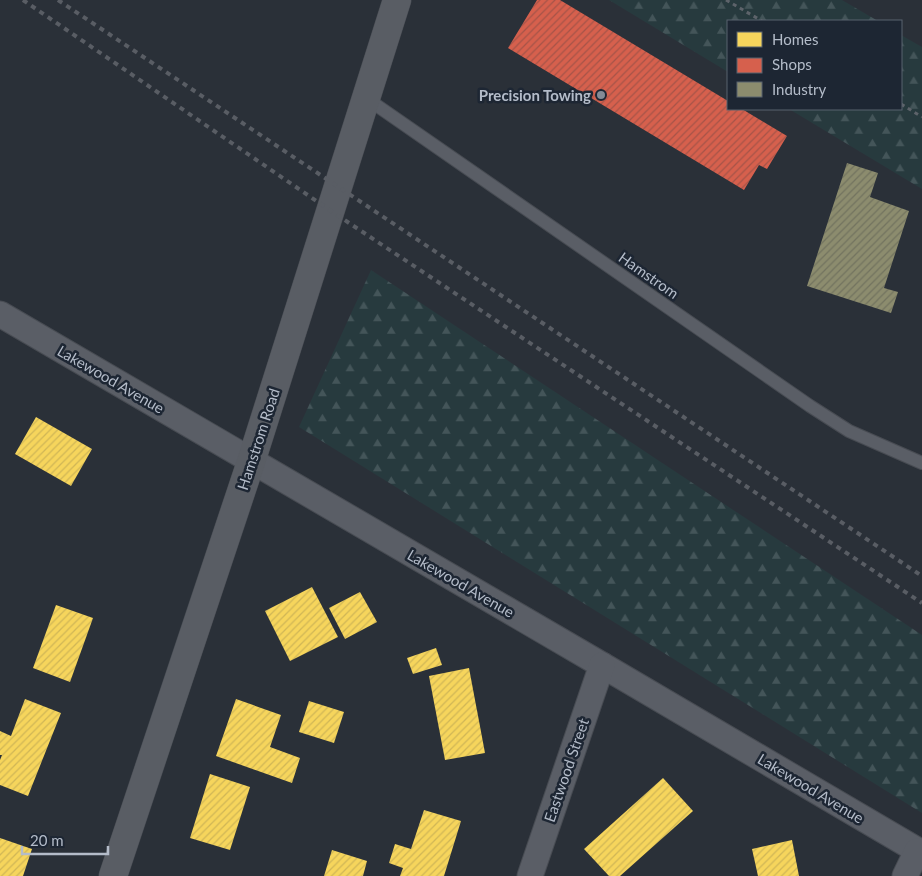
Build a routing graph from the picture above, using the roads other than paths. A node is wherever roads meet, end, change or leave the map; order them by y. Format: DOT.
graph roads {
  1 [pos="397,0"];
  2 [pos="366,98"];
  3 [pos="0,314"];
  4 [pos="251,462"];
  5 [pos="922,463"];
  6 [pos="602,665"];
  7 [pos="920,852"];
  8 [pos="113,876"];
  9 [pos="530,876"];
  10 [pos="905,876"];
  1 -- 2 [label="street, Hamstrom Road"];
  2 -- 4 [label="street, Hamstrom Road"];
  2 -- 5 [label="lane, Hamstrom"];
  3 -- 4 [label="street, Lakewood Avenue"];
  4 -- 6 [label="street, Lakewood Avenue"];
  4 -- 8 [label="street, Hamstrom Road"];
  6 -- 7 [label="street, Lakewood Avenue"];
  6 -- 9 [label="street, Eastwood Street"];
  7 -- 10 [label="street"];
}
